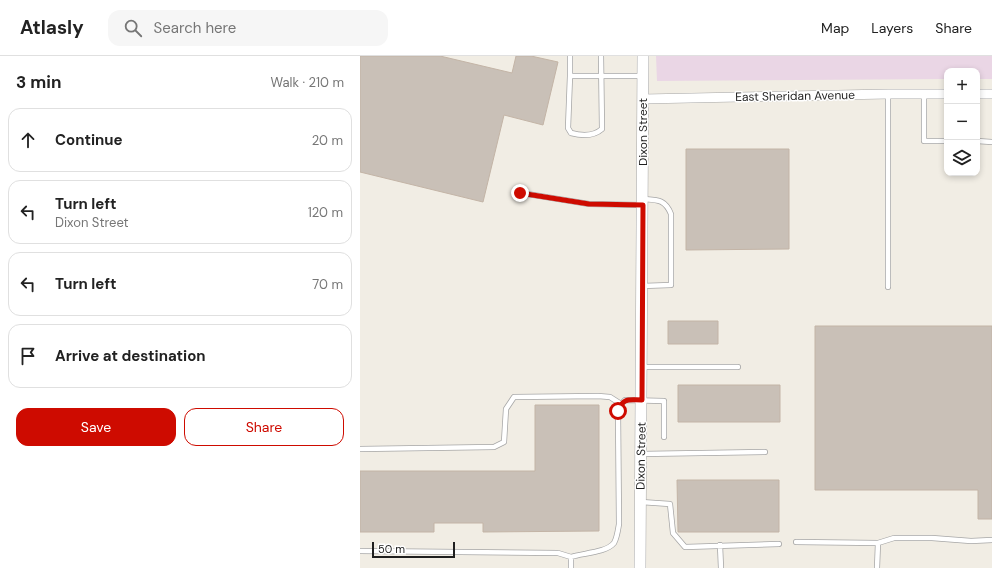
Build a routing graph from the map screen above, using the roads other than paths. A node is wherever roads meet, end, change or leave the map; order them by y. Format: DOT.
graph roads {
  1 [pos="570,56"];
  2 [pos="601,56"];
  3 [pos="643,56"];
  4 [pos="570,76"];
  5 [pos="602,76"];
  6 [pos="643,76"];
  7 [pos="888,94"];
  8 [pos="924,94"];
  9 [pos="944,94"];
  10 [pos="980,94"];
  11 [pos="992,94"];
  12 [pos="643,99"];
  13 [pos="944,141"];
  14 [pos="980,141"];
  15 [pos="992,142"];
  16 [pos="520,193"];
  17 [pos="643,202"];
  18 [pos="642,286"];
  19 [pos="888,287"];
  20 [pos="642,367"];
  21 [pos="738,367"];
  22 [pos="642,400"];
  23 [pos="621,404"];
  24 [pos="664,437"];
  25 [pos="360,449"];
  26 [pos="765,452"];
  27 [pos="641,454"];
  28 [pos="641,502"];
  29 [pos="992,540"];
  30 [pos="796,542"];
  31 [pos="878,543"];
  32 [pos="779,544"];
  33 [pos="720,545"];
  34 [pos="360,551"];
  35 [pos="571,557"];
  36 [pos="571,568"];
  37 [pos="640,568"];
  38 [pos="721,568"];
  39 [pos="877,568"];
  1 -- 4 [label="lane"];
  2 -- 5 [label="lane"];
  3 -- 6 [label="street, Dixon Street"];
  4 -- 5 [label="lane"];
  4 -- 5 [label="lane"];
  5 -- 6 [label="lane"];
  6 -- 12 [label="street, Dixon Street"];
  7 -- 8 [label="street, East Sheridan Avenue"];
  7 -- 12 [label="street, East Sheridan Avenue"];
  7 -- 19 [label="lane"];
  8 -- 9 [label="street, East Sheridan Avenue"];
  8 -- 13 [label="lane"];
  10 -- 11 [label="street"];
  12 -- 17 [label="street, Dixon Street"];
  14 -- 15 [label="lane"];
  16 -- 17 [label="lane"];
  17 -- 18 [label="street, Dixon Street"];
  17 -- 18 [label="lane"];
  18 -- 20 [label="street, Dixon Street"];
  20 -- 21 [label="lane"];
  20 -- 22 [label="street, Dixon Street"];
  22 -- 23 [label="lane"];
  22 -- 24 [label="lane"];
  22 -- 27 [label="street, Dixon Street"];
  23 -- 25 [label="lane"];
  23 -- 35 [label="lane"];
  26 -- 27 [label="lane"];
  27 -- 28 [label="street, Dixon Street"];
  28 -- 33 [label="lane"];
  28 -- 37 [label="street, Dixon Street"];
  29 -- 31 [label="lane"];
  30 -- 31 [label="lane"];
  31 -- 39 [label="lane"];
  32 -- 33 [label="lane"];
  33 -- 38 [label="lane"];
  34 -- 35 [label="lane"];
  35 -- 36 [label="lane"];
}
